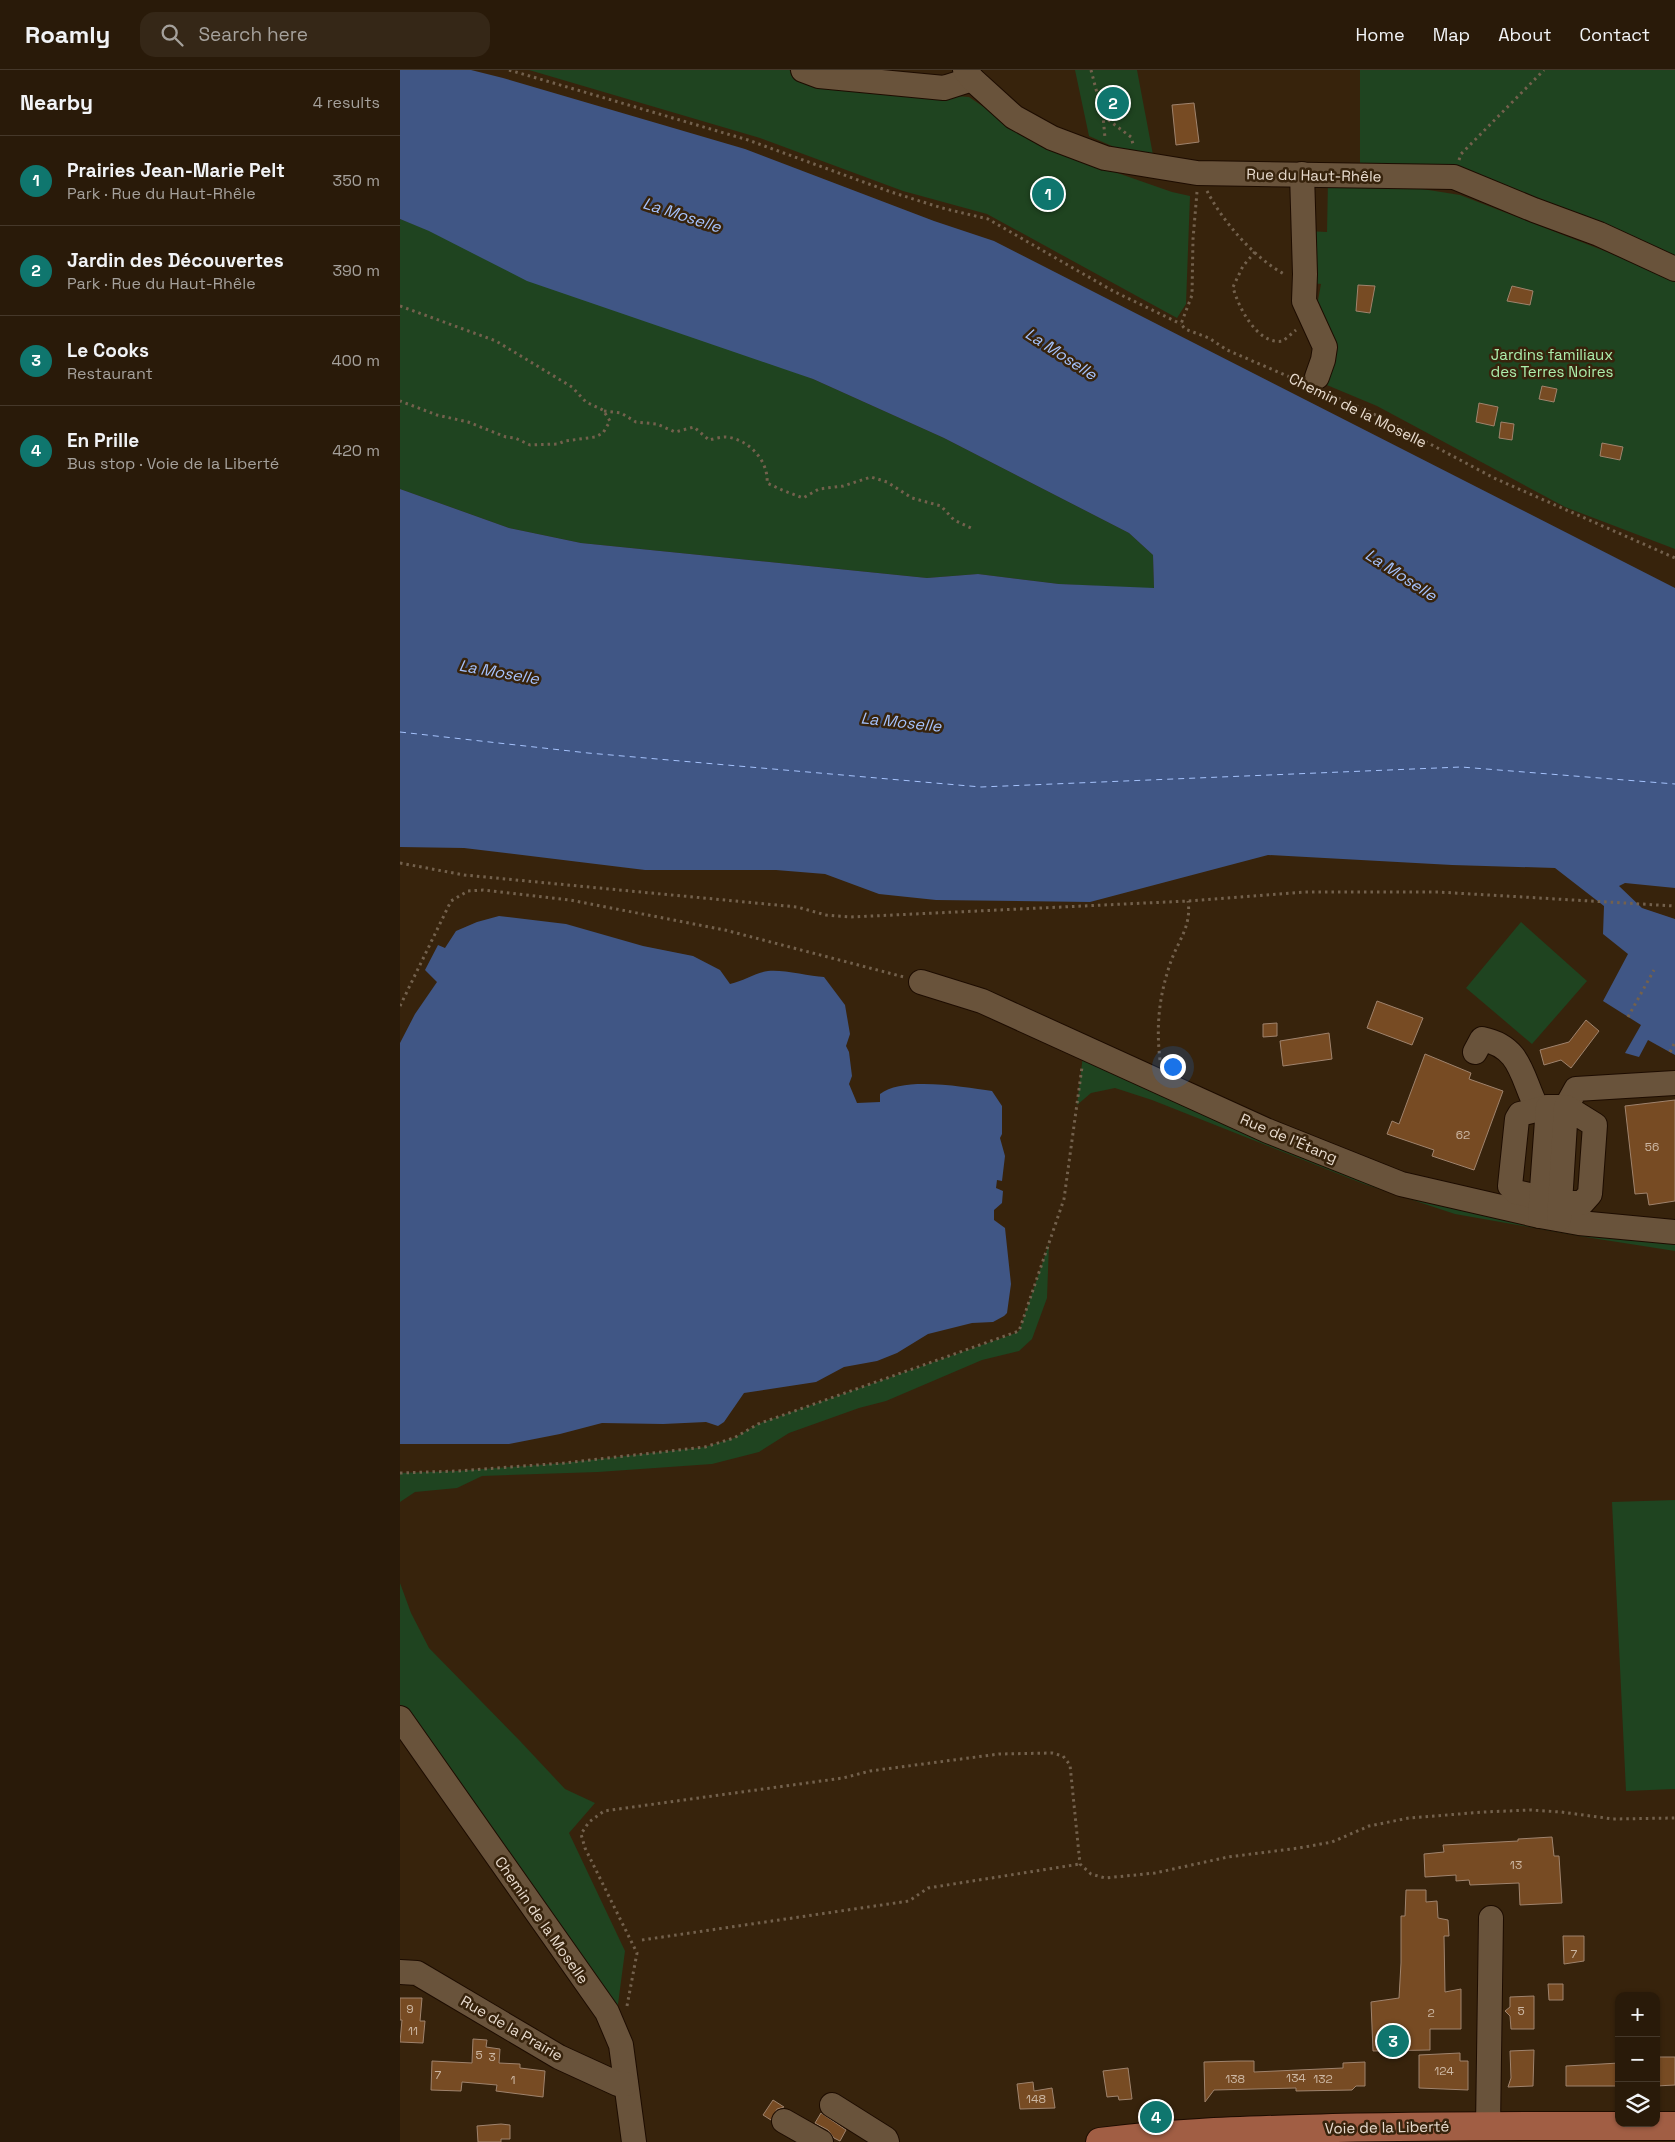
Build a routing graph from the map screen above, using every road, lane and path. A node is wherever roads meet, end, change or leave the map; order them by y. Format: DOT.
graph roads {
  1 [pos="509,70"];
  2 [pos="802,70"];
  3 [pos="1091,70"];
  4 [pos="1544,70"];
  5 [pos="968,75"];
  6 [pos="1103,116"];
  7 [pos="1106,158"];
  8 [pos="1134,164"];
  9 [pos="1197,173"];
  10 [pos="1302,174"];
  11 [pos="1454,177"];
  12 [pos="1255,252"];
  13 [pos="1675,269"];
  14 [pos="1304,284"];
  15 [pos="400,306"];
  16 [pos="1312,317"];
  17 [pos="1181,324"];
  18 [pos="1315,384"];
  19 [pos="400,401"];
  20 [pos="604,410"];
  21 [pos="971,528"];
  22 [pos="1675,558"];
  23 [pos="400,863"];
  24 [pos="1188,902"];
  25 [pos="1675,906"];
  26 [pos="1654,970"];
  27 [pos="921,982"];
  28 [pos="400,1006"];
  29 [pos="1628,1017"];
  30 [pos="1675,1042"];
  31 [pos="1084,1047"];
  32 [pos="1475,1052"];
  33 [pos="1670,1052"];
  34 [pos="1163,1082"];
  35 [pos="1675,1083"];
  36 [pos="1551,1107"];
  37 [pos="1550,1209"];
  38 [pos="1675,1232"];
  39 [pos="400,1473"];
  40 [pos="400,1718"];
  41 [pos="1675,1818"];
  42 [pos="1080,1864"];
  43 [pos="1491,1918"];
  44 [pos="642,1940"];
  45 [pos="400,1972"];
  46 [pos="615,2027"];
  47 [pos="626,2084"];
  48 [pos="832,2104"];
  49 [pos="784,2121"];
  50 [pos="1488,2126"];
  51 [pos="1670,2131"];
  52 [pos="1413,2134"];
  53 [pos="1333,2135"];
  54 [pos="634,2142"];
  55 [pos="821,2142"];
  56 [pos="887,2142"];
  57 [pos="1100,2142"];
  1 -- 17 [label="path, Chemin de la Moselle"];
  2 -- 5 [label="street"];
  3 -- 6 [label="path"];
  4 -- 11 [label="path"];
  5 -- 7 [label="street, Rue du Haut-Rhêle"];
  6 -- 7 [label="path"];
  6 -- 8 [label="path"];
  7 -- 8 [label="street, Rue du Haut-Rhêle"];
  8 -- 9 [label="street, Rue du Haut-Rhêle"];
  9 -- 10 [label="street, Rue du Haut-Rhêle"];
  9 -- 12 [label="path"];
  9 -- 17 [label="path"];
  10 -- 11 [label="street, Rue du Haut-Rhêle"];
  10 -- 14 [label="street"];
  11 -- 13 [label="street, Rue du Haut-Rhêle"];
  12 -- 14 [label="path"];
  12 -- 16 [label="path"];
  14 -- 16 [label="street"];
  15 -- 20 [label="path"];
  16 -- 18 [label="street"];
  17 -- 18 [label="path, Chemin de la Moselle"];
  18 -- 22 [label="path, Chemin de la Moselle"];
  19 -- 20 [label="path"];
  20 -- 21 [label="path"];
  23 -- 24 [label="path"];
  24 -- 25 [label="path"];
  24 -- 34 [label="path"];
  26 -- 29 [label="path"];
  27 -- 28 [label="path"];
  27 -- 31 [label="street, Rue de l'Étang"];
  30 -- 33 [label="path"];
  31 -- 34 [label="street, Rue de l'Étang"];
  31 -- 39 [label="path"];
  32 -- 36 [label="street"];
  34 -- 37 [label="street, Rue de l'Étang"];
  35 -- 36 [label="street"];
  36 -- 37 [label="street"];
  36 -- 37 [label="street"];
  36 -- 37 [label="street"];
  37 -- 38 [label="street, Rue de l'Étang"];
  40 -- 46 [label="street, Chemin de la Moselle"];
  41 -- 42 [label="path"];
  42 -- 44 [label="path"];
  42 -- 46 [label="path"];
  43 -- 50 [label="street"];
  45 -- 47 [label="street, Rue de la Prairie"];
  46 -- 47 [label="street, Chemin de la Moselle"];
  47 -- 54 [label="street, Chemin de la Moselle"];
  48 -- 56 [label="street"];
  49 -- 55 [label="street"];
  50 -- 51 [label="main road, Voie de la Liberté"];
  50 -- 52 [label="main road, Voie de la Liberté"];
  52 -- 53 [label="main road, Voie de la Liberté"];
  53 -- 57 [label="main road, Voie de la Liberté"];
}
